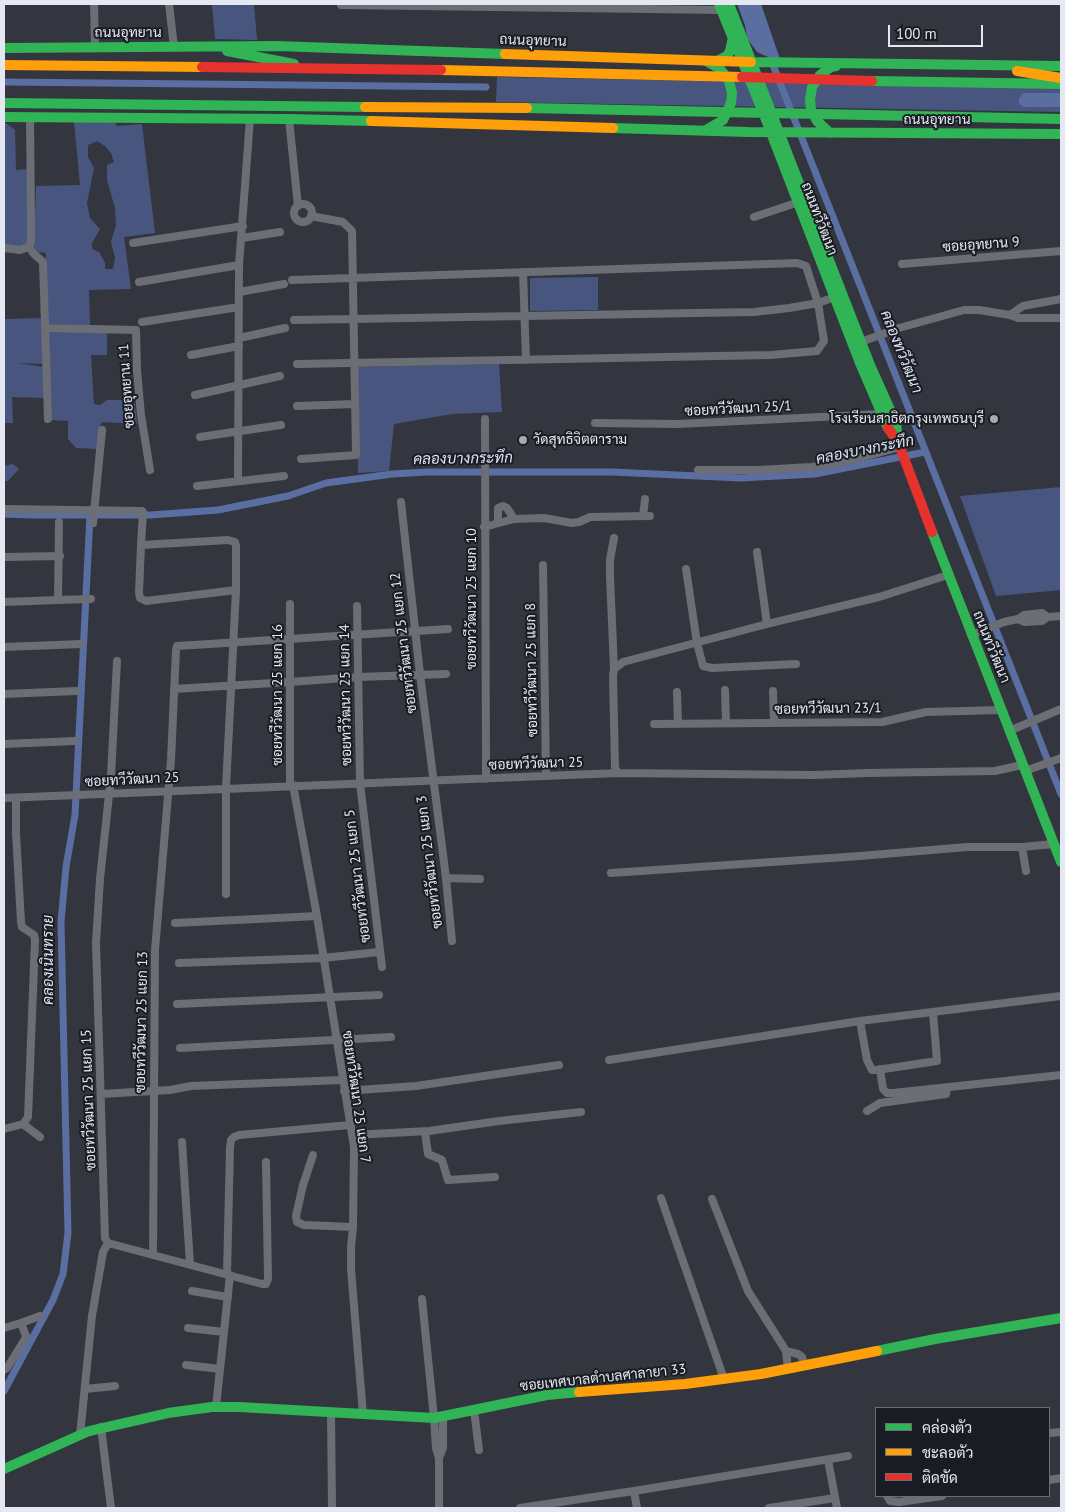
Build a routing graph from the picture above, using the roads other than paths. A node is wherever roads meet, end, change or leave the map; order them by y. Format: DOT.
graph roads {
  1 [pos="94,4"];
  2 [pos="169,4"];
  3 [pos="351,4"];
  4 [pos="341,5"];
  5 [pos="444,5"];
  6 [pos="541,6"];
  7 [pos="723,6"];
  8 [pos="703,7"];
  9 [pos="733,37"];
  10 [pos="52,47"];
  11 [pos="95,47"];
  12 [pos="174,47"];
  13 [pos="204,47"];
  14 [pos="4,48"];
  15 [pos="4,54"];
  16 [pos="711,61"];
  17 [pos="751,62"];
  18 [pos="840,64"];
  19 [pos="4,65"];
  20 [pos="986,65"];
  21 [pos="1061,66"];
  22 [pos="315,69"];
  23 [pos="1061,78"];
  24 [pos="1061,84"];
  25 [pos="4,103"];
  26 [pos="167,104"];
  27 [pos="4,117"];
  28 [pos="30,117"];
  29 [pos="765,117"];
  30 [pos="250,119"];
  31 [pos="266,119"];
  32 [pos="289,119"];
  33 [pos="1061,119"];
  34 [pos="704,131"];
  35 [pos="748,132"];
  36 [pos="778,132"];
  37 [pos="826,133"];
  38 [pos="1061,134"];
  39 [pos="799,202"];
  40 [pos="298,206"];
  41 [pos="311,216"];
  42 [pos="754,216"];
  43 [pos="243,226"];
  44 [pos="280,232"];
  45 [pos="242,238"];
  46 [pos="133,243"];
  47 [pos="29,247"];
  48 [pos="4,248"];
  49 [pos="1061,251"];
  50 [pos="902,264"];
  51 [pos="239,265"];
  52 [pos="523,272"];
  53 [pos="352,278"];
  54 [pos="139,282"];
  55 [pos="239,292"];
  56 [pos="835,297"];
  57 [pos="1061,299"];
  58 [pos="818,303"];
  59 [pos="239,307"];
  60 [pos="1010,315"];
  61 [pos="524,316"];
  62 [pos="1061,318"];
  63 [pos="353,319"];
  64 [pos="294,320"];
  65 [pos="142,322"];
  66 [pos="46,328"];
  67 [pos="285,328"];
  68 [pos="239,342"];
  69 [pos="861,342"];
  70 [pos="191,355"];
  71 [pos="526,360"];
  72 [pos="354,363"];
  73 [pos="297,364"];
  74 [pos="280,376"];
  75 [pos="239,385"];
  76 [pos="195,395"];
  77 [pos="355,404"];
  78 [pos="297,406"];
  79 [pos="882,414"];
  80 [pos="48,419"];
  81 [pos="485,419"];
  82 [pos="595,422"];
  83 [pos="281,425"];
  84 [pos="102,430"];
  85 [pos="239,431"];
  86 [pos="200,438"];
  87 [pos="901,451"];
  88 [pos="301,459"];
  89 [pos="150,470"];
  90 [pos="698,470"];
  91 [pos="284,476"];
  92 [pos="238,481"];
  93 [pos="197,486"];
  94 [pos="644,499"];
  95 [pos="401,502"];
  96 [pos="4,508"];
  97 [pos="94,512"];
  98 [pos="514,519"];
  99 [pos="59,522"];
  100 [pos="93,523"];
  101 [pos="498,523"];
  102 [pos="484,527"];
  103 [pos="614,538"];
  104 [pos="141,545"];
  105 [pos="757,552"];
  106 [pos="60,556"];
  107 [pos="4,557"];
  108 [pos="543,564"];
  109 [pos="686,570"];
  110 [pos="948,575"];
  111 [pos="236,590"];
  112 [pos="88,599"];
  113 [pos="58,600"];
  114 [pos="4,602"];
  115 [pos="290,604"];
  116 [pos="357,606"];
  117 [pos="1061,616"];
  118 [pos="767,624"];
  119 [pos="448,630"];
  120 [pos="416,631"];
  121 [pos="358,634"];
  122 [pos="971,635"];
  123 [pos="290,639"];
  124 [pos="234,642"];
  125 [pos="697,643"];
  126 [pos="81,644"];
  127 [pos="4,647"];
  128 [pos="118,661"];
  129 [pos="796,664"];
  130 [pos="614,669"];
  131 [pos="420,674"];
  132 [pos="446,674"];
  133 [pos="358,676"];
  134 [pos="290,682"];
  135 [pos="232,685"];
  136 [pos="174,689"];
  137 [pos="725,690"];
  138 [pos="773,690"];
  139 [pos="77,691"];
  140 [pos="677,692"];
  141 [pos="4,694"];
  142 [pos="1061,709"];
  143 [pos="1001,710"];
  144 [pos="726,723"];
  145 [pos="774,723"];
  146 [pos="654,724"];
  147 [pos="678,724"];
  148 [pos="1009,731"];
  149 [pos="75,741"];
  150 [pos="4,744"];
  151 [pos="1061,758"];
  152 [pos="1024,768"];
  153 [pos="618,773"];
  154 [pos="546,775"];
  155 [pos="486,779"];
  156 [pos="433,780"];
  157 [pos="360,783"];
  158 [pos="292,785"];
  159 [pos="226,788"];
  160 [pos="168,790"];
  161 [pos="108,793"];
  162 [pos="4,798"];
  163 [pos="16,798"];
  164 [pos="1054,844"];
  165 [pos="1022,847"];
  166 [pos="1061,862"];
  167 [pos="1026,871"];
  168 [pos="610,873"];
  169 [pos="446,878"];
  170 [pos="480,878"];
  171 [pos="226,894"];
  172 [pos="317,916"];
  173 [pos="175,922"];
  174 [pos="452,941"];
  175 [pos="379,952"];
  176 [pos="323,958"];
  177 [pos="179,963"];
  178 [pos="382,967"];
  179 [pos="379,994"];
  180 [pos="1061,996"];
  181 [pos="329,998"];
  182 [pos="177,1004"];
  183 [pos="933,1013"];
  184 [pos="860,1021"];
  185 [pos="390,1037"];
  186 [pos="336,1039"];
  187 [pos="180,1048"];
  188 [pos="609,1060"];
  189 [pos="559,1065"];
  190 [pos="880,1069"];
  191 [pos="1061,1074"];
  192 [pos="342,1080"];
  193 [pos="947,1088"];
  194 [pos="153,1091"];
  195 [pos="344,1091"];
  196 [pos="101,1094"];
  197 [pos="867,1111"];
  198 [pos="582,1112"];
  199 [pos="23,1124"];
  200 [pos="350,1125"];
  201 [pos="4,1129"];
  202 [pos="424,1132"];
  203 [pos="352,1135"];
  204 [pos="40,1137"];
  205 [pos="182,1142"];
  206 [pos="313,1155"];
  207 [pos="266,1162"];
  208 [pos="495,1177"];
  209 [pos="662,1198"];
  210 [pos="712,1200"];
  211 [pos="353,1226"];
  212 [pos="108,1243"];
  213 [pos="153,1255"];
  214 [pos="190,1264"];
  215 [pos="228,1274"];
  216 [pos="192,1290"];
  217 [pos="228,1297"];
  218 [pos="422,1299"];
  219 [pos="40,1316"];
  220 [pos="1061,1318"];
  221 [pos="22,1323"];
  222 [pos="4,1328"];
  223 [pos="188,1328"];
  224 [pos="224,1332"];
  225 [pos="786,1351"];
  226 [pos="186,1365"];
  227 [pos="805,1366"];
  228 [pos="220,1369"];
  229 [pos="788,1369"];
  230 [pos="4,1370"];
  231 [pos="724,1379"];
  232 [pos="115,1386"];
  233 [pos="85,1389"];
  234 [pos="216,1407"];
  235 [pos="474,1410"];
  236 [pos="331,1412"];
  237 [pos="363,1414"];
  238 [pos="439,1418"];
  239 [pos="101,1427"];
  240 [pos="80,1435"];
  241 [pos="479,1450"];
  242 [pos="848,1456"];
  243 [pos="828,1460"];
  244 [pos="4,1469"];
  245 [pos="634,1491"];
  246 [pos="888,1497"];
  247 [pos="935,1497"];
  248 [pos="835,1498"];
  249 [pos="111,1508"];
  250 [pos="332,1508"];
  251 [pos="439,1508"];
  252 [pos="520,1508"];
  253 [pos="637,1508"];
  254 [pos="769,1508"];
  255 [pos="837,1508"];
  1 -- 11 [label="street"];
  2 -- 12 [label="street"];
  3 -- 4 [label="street"];
  3 -- 5 [label="street"];
  5 -- 6 [label="street"];
  6 -- 8 [label="street"];
  7 -- 8 [label="street"];
  7 -- 9 [label="main road, ถนนทวีวัฒนา"];
  7 -- 17 [label="main road, ถนนทวีวัฒนา"];
  9 -- 16 [label="main road"];
  9 -- 17 [label="main road, ถนนทวีวัฒนา"];
  10 -- 11 [label="main road, ถนนอุทยาน"];
  10 -- 14 [label="main road, ถนนอุทยาน"];
  10 -- 15 [label="main road"];
  11 -- 12 [label="main road, ถนนอุทยาน"];
  12 -- 13 [label="main road, ถนนอุทยาน"];
  13 -- 16 [label="main road, ถนนอุทยาน"];
  13 -- 22 [label="main road"];
  16 -- 17 [label="main road, ถนนอุทยาน"];
  16 -- 34 [label="main road"];
  17 -- 18 [label="main road, ถนนอุทยาน"];
  17 -- 29 [label="main road, ถนนทวีวัฒนา"];
  17 -- 36 [label="main road, ถนนทวีวัฒนา"];
  18 -- 20 [label="main road, ถนนอุทยาน"];
  18 -- 37 [label="main road"];
  19 -- 22 [label="main road"];
  20 -- 21 [label="main road, ถนนอุทยาน"];
  20 -- 23 [label="main road"];
  22 -- 24 [label="main road"];
  25 -- 26 [label="main road, ถนนอุทยาน"];
  26 -- 31 [label="main road"];
  26 -- 33 [label="main road, ถนนอุทยาน"];
  27 -- 28 [label="main road, ถนนอุทยาน"];
  28 -- 30 [label="main road, ถนนอุทยาน"];
  28 -- 47 [label="street"];
  29 -- 35 [label="main road"];
  29 -- 36 [label="main road, ถนนทวีวัฒนา"];
  30 -- 31 [label="main road, ถนนอุทยาน"];
  30 -- 43 [label="street"];
  31 -- 32 [label="main road, ถนนอุทยาน"];
  32 -- 34 [label="main road, ถนนอุทยาน"];
  32 -- 40 [label="street"];
  34 -- 35 [label="main road, ถนนอุทยาน"];
  35 -- 36 [label="main road, ถนนอุทยาน"];
  36 -- 37 [label="main road, ถนนอุทยาน"];
  36 -- 39 [label="main road, ถนนทวีวัฒนา"];
  36 -- 69 [label="main road, ถนนทวีวัฒนา"];
  37 -- 38 [label="main road, ถนนอุทยาน"];
  39 -- 42 [label="street"];
  39 -- 56 [label="main road, ถนนทวีวัฒนา"];
  40 -- 41 [label="street"];
  40 -- 41 [label="street"];
  41 -- 53 [label="street"];
  43 -- 45 [label="street"];
  43 -- 46 [label="street"];
  44 -- 45 [label="street"];
  45 -- 51 [label="street"];
  47 -- 48 [label="street"];
  47 -- 66 [label="street"];
  49 -- 50 [label="street, ซอยอุทยาน 9"];
  51 -- 54 [label="street"];
  51 -- 55 [label="street"];
  52 -- 53 [label="street"];
  52 -- 58 [label="street"];
  52 -- 61 [label="street"];
  53 -- 55 [label="street"];
  53 -- 63 [label="street"];
  55 -- 59 [label="street"];
  56 -- 58 [label="street"];
  56 -- 79 [label="main road, ถนนทวีวัฒนา"];
  57 -- 60 [label="street"];
  58 -- 61 [label="street"];
  58 -- 71 [label="street"];
  59 -- 65 [label="street"];
  59 -- 68 [label="street"];
  60 -- 62 [label="street"];
  60 -- 69 [label="street"];
  61 -- 63 [label="street"];
  61 -- 71 [label="street"];
  63 -- 64 [label="street"];
  63 -- 72 [label="street"];
  66 -- 80 [label="street"];
  66 -- 89 [label="street, ซอยอุทยาน 11"];
  67 -- 68 [label="street"];
  68 -- 70 [label="street"];
  68 -- 75 [label="street"];
  69 -- 87 [label="main road, ถนนทวีวัฒนา"];
  71 -- 72 [label="street"];
  72 -- 73 [label="street"];
  72 -- 77 [label="street"];
  74 -- 75 [label="street"];
  75 -- 76 [label="street"];
  75 -- 85 [label="street"];
  77 -- 78 [label="street"];
  77 -- 88 [label="street"];
  79 -- 82 [label="street, ซอยทวีวัฒนา 25/1"];
  79 -- 87 [label="main road, ถนนทวีวัฒนา"];
  81 -- 102 [label="street, ซอยทวีวัฒนา 25 แยก 10"];
  83 -- 85 [label="street"];
  84 -- 97 [label="street"];
  85 -- 86 [label="street"];
  85 -- 92 [label="street"];
  87 -- 90 [label="street"];
  87 -- 110 [label="main road, ถนนทวีวัฒนา"];
  91 -- 92 [label="street"];
  92 -- 93 [label="street"];
  94 -- 98 [label="street"];
  95 -- 120 [label="street, ซอยทวีวัฒนา 25 แยก 12"];
  96 -- 97 [label="street"];
  97 -- 100 [label="street"];
  97 -- 104 [label="street"];
  98 -- 101 [label="street"];
  98 -- 101 [label="street"];
  99 -- 106 [label="street"];
  101 -- 102 [label="street"];
  102 -- 155 [label="street, ซอยทวีวัฒนา 25 แยก 10"];
  103 -- 130 [label="street"];
  104 -- 111 [label="street"];
  104 -- 111 [label="street"];
  105 -- 118 [label="street"];
  106 -- 107 [label="street"];
  106 -- 113 [label="street"];
  108 -- 154 [label="street, ซอยทวีวัฒนา 25 แยก 8"];
  109 -- 125 [label="street"];
  110 -- 118 [label="street"];
  110 -- 122 [label="main road, ถนนทวีวัฒนา"];
  111 -- 124 [label="street"];
  112 -- 113 [label="street"];
  113 -- 114 [label="street"];
  115 -- 123 [label="street, ซอยทวีวัฒนา 25 แยก 16"];
  116 -- 121 [label="street, ซอยทวีวัฒนา 25 แยก 14"];
  117 -- 122 [label="street"];
  118 -- 125 [label="street"];
  119 -- 120 [label="street"];
  120 -- 121 [label="street"];
  120 -- 131 [label="street, ซอยทวีวัฒนา 25 แยก 12"];
  121 -- 123 [label="street"];
  121 -- 133 [label="street, ซอยทวีวัฒนา 25 แยก 14"];
  122 -- 143 [label="main road, ถนนทวีวัฒนา"];
  123 -- 124 [label="street"];
  123 -- 134 [label="street, ซอยทวีวัฒนา 25 แยก 16"];
  124 -- 135 [label="street"];
  124 -- 136 [label="street, ซอยทวีวัฒนา 25 แยก 13"];
  125 -- 129 [label="street"];
  125 -- 130 [label="street"];
  126 -- 127 [label="street"];
  128 -- 161 [label="street, ซอยทวีวัฒนา 25 แยก 15"];
  130 -- 153 [label="street"];
  131 -- 132 [label="street"];
  131 -- 133 [label="street"];
  131 -- 156 [label="street, ซอยทวีวัฒนา 25 แยก 12"];
  133 -- 134 [label="street"];
  133 -- 157 [label="street, ซอยทวีวัฒนา 25 แยก 14"];
  134 -- 135 [label="street"];
  134 -- 158 [label="street, ซอยทวีวัฒนา 25 แยก 16"];
  135 -- 136 [label="street"];
  135 -- 159 [label="street"];
  136 -- 160 [label="street, ซอยทวีวัฒนา 25 แยก 13"];
  137 -- 144 [label="street"];
  138 -- 145 [label="street"];
  139 -- 141 [label="street"];
  140 -- 147 [label="street"];
  142 -- 148 [label="street"];
  143 -- 145 [label="street, ซอยทวีวัฒนา 23/1"];
  143 -- 148 [label="main road, ถนนทวีวัฒนา"];
  144 -- 145 [label="street, ซอยทวีวัฒนา 23/1"];
  144 -- 147 [label="street, ซอยทวีวัฒนา 23/1"];
  146 -- 147 [label="street, ซอยทวีวัฒนา 23/1"];
  148 -- 152 [label="main road, ถนนทวีวัฒนา"];
  149 -- 150 [label="street"];
  151 -- 152 [label="street, ซอยทวีวัฒนา 25"];
  152 -- 153 [label="street, ซอยทวีวัฒนา 25"];
  152 -- 164 [label="main road, ถนนทวีวัฒนา"];
  153 -- 154 [label="street, ซอยทวีวัฒนา 25"];
  154 -- 155 [label="street, ซอยทวีวัฒนา 25"];
  155 -- 156 [label="street, ซอยทวีวัฒนา 25"];
  156 -- 157 [label="street, ซอยทวีวัฒนา 25"];
  156 -- 169 [label="street, ซอยทวีวัฒนา 25 แยก 3"];
  157 -- 158 [label="street, ซอยทวีวัฒนา 25"];
  157 -- 175 [label="street, ซอยทวีวัฒนา 25 แยก 5"];
  158 -- 159 [label="street, ซอยทวีวัฒนา 25"];
  158 -- 172 [label="street, ซอยทวีวัฒนา 25 แยก 7"];
  159 -- 160 [label="street, ซอยทวีวัฒนา 25"];
  159 -- 171 [label="street"];
  160 -- 161 [label="street, ซอยทวีวัฒนา 25"];
  160 -- 194 [label="street, ซอยทวีวัฒนา 25 แยก 13"];
  161 -- 163 [label="street, ซอยทวีวัฒนา 25"];
  161 -- 196 [label="street, ซอยทวีวัฒนา 25 แยก 15"];
  162 -- 163 [label="street, ซอยทวีวัฒนา 25"];
  163 -- 199 [label="street"];
  164 -- 165 [label="street"];
  164 -- 166 [label="main road, ถนนทวีวัฒนา"];
  165 -- 167 [label="street"];
  165 -- 168 [label="street"];
  169 -- 170 [label="street"];
  169 -- 174 [label="street, ซอยทวีวัฒนา 25 แยก 3"];
  172 -- 173 [label="street"];
  172 -- 176 [label="street, ซอยทวีวัฒนา 25 แยก 7"];
  175 -- 176 [label="street"];
  175 -- 178 [label="street, ซอยทวีวัฒนา 25 แยก 5"];
  176 -- 177 [label="street"];
  176 -- 181 [label="street, ซอยทวีวัฒนา 25 แยก 7"];
  179 -- 181 [label="street"];
  180 -- 183 [label="street"];
  181 -- 182 [label="street"];
  181 -- 186 [label="street, ซอยทวีวัฒนา 25 แยก 7"];
  183 -- 184 [label="street"];
  183 -- 190 [label="street"];
  184 -- 188 [label="street"];
  184 -- 190 [label="street"];
  185 -- 186 [label="street"];
  186 -- 187 [label="street"];
  186 -- 192 [label="street, ซอยทวีวัฒนา 25 แยก 7"];
  189 -- 195 [label="street"];
  190 -- 193 [label="street"];
  191 -- 193 [label="street"];
  192 -- 194 [label="street"];
  192 -- 195 [label="street, ซอยทวีวัฒนา 25 แยก 7"];
  193 -- 197 [label="street"];
  194 -- 196 [label="street"];
  194 -- 213 [label="street, ซอยทวีวัฒนา 25 แยก 13"];
  195 -- 200 [label="street, ซอยทวีวัฒนา 25 แยก 7"];
  196 -- 212 [label="street, ซอยทวีวัฒนา 25 แยก 15"];
  198 -- 202 [label="street"];
  199 -- 201 [label="street"];
  199 -- 204 [label="street"];
  200 -- 203 [label="street, ซอยทวีวัฒนา 25 แยก 7"];
  200 -- 215 [label="street"];
  202 -- 203 [label="street"];
  202 -- 208 [label="street"];
  203 -- 211 [label="street, ซอยทวีวัฒนา 25 แยก 7"];
  205 -- 214 [label="street"];
  206 -- 211 [label="street"];
  207 -- 215 [label="street"];
  209 -- 231 [label="street"];
  210 -- 225 [label="street"];
  211 -- 237 [label="street, ซอยทวีวัฒนา 25 แยก 7"];
  212 -- 213 [label="street"];
  212 -- 233 [label="street"];
  213 -- 214 [label="street"];
  214 -- 215 [label="street"];
  215 -- 217 [label="street"];
  216 -- 217 [label="street"];
  217 -- 224 [label="street"];
  218 -- 238 [label="street"];
  219 -- 221 [label="street"];
  220 -- 227 [label="main road, ซอยเทศบาลตำบลศาลายา 33"];
  221 -- 222 [label="street"];
  221 -- 230 [label="street"];
  223 -- 224 [label="street"];
  224 -- 228 [label="street"];
  225 -- 227 [label="street"];
  225 -- 229 [label="street"];
  226 -- 228 [label="street"];
  227 -- 229 [label="main road, ซอยเทศบาลตำบลศาลายา 33"];
  228 -- 234 [label="street"];
  229 -- 231 [label="main road, ซอยเทศบาลตำบลศาลายา 33"];
  231 -- 235 [label="main road, ซอยเทศบาลตำบลศาลายา 33"];
  232 -- 233 [label="street"];
  233 -- 240 [label="street"];
  234 -- 236 [label="main road, ซอยเทศบาลตำบลศาลายา 33"];
  234 -- 239 [label="main road, ซอยเทศบาลตำบลศาลายา 33"];
  235 -- 238 [label="main road, ซอยเทศบาลตำบลศาลายา 33"];
  235 -- 241 [label="street"];
  236 -- 237 [label="main road, ซอยเทศบาลตำบลศาลายา 33"];
  236 -- 250 [label="street"];
  237 -- 238 [label="main road, ซอยเทศบาลตำบลศาลายา 33"];
  238 -- 251 [label="street"];
  239 -- 240 [label="main road, ซอยเทศบาลตำบลศาลายา 33"];
  239 -- 249 [label="street"];
  240 -- 244 [label="main road, ซอยเทศบาลตำบลศาลายา 33"];
  242 -- 243 [label="street"];
  243 -- 245 [label="street"];
  243 -- 248 [label="street"];
  245 -- 252 [label="street"];
  245 -- 253 [label="street"];
  246 -- 247 [label="street"];
  248 -- 254 [label="street"];
  248 -- 255 [label="street"];
}
